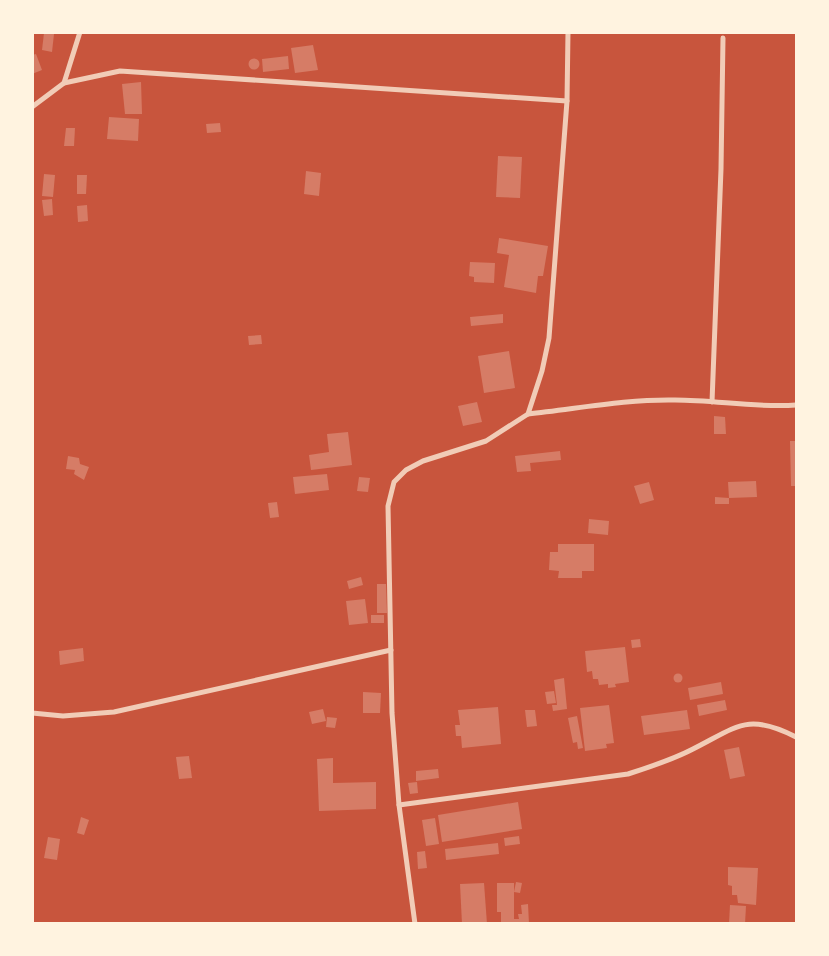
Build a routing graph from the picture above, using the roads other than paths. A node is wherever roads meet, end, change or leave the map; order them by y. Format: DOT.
graph roads {
  1 [pos="568,32"];
  2 [pos="79,33"];
  3 [pos="723,38"];
  4 [pos="64,83"];
  5 [pos="567,101"];
  6 [pos="32,107"];
  7 [pos="712,402"];
  8 [pos="796,405"];
  9 [pos="528,414"];
  10 [pos="391,650"];
  11 [pos="32,713"];
  12 [pos="796,736"];
  13 [pos="399,805"];
  14 [pos="415,924"];
  1 -- 5 [label="street"];
  2 -- 4 [label="street"];
  3 -- 7 [label="street"];
  4 -- 5 [label="street"];
  4 -- 6 [label="street"];
  5 -- 9 [label="street"];
  7 -- 8 [label="street"];
  7 -- 9 [label="street"];
  9 -- 10 [label="street"];
  10 -- 11 [label="street"];
  10 -- 13 [label="street"];
  12 -- 13 [label="street"];
  13 -- 14 [label="street"];
}
